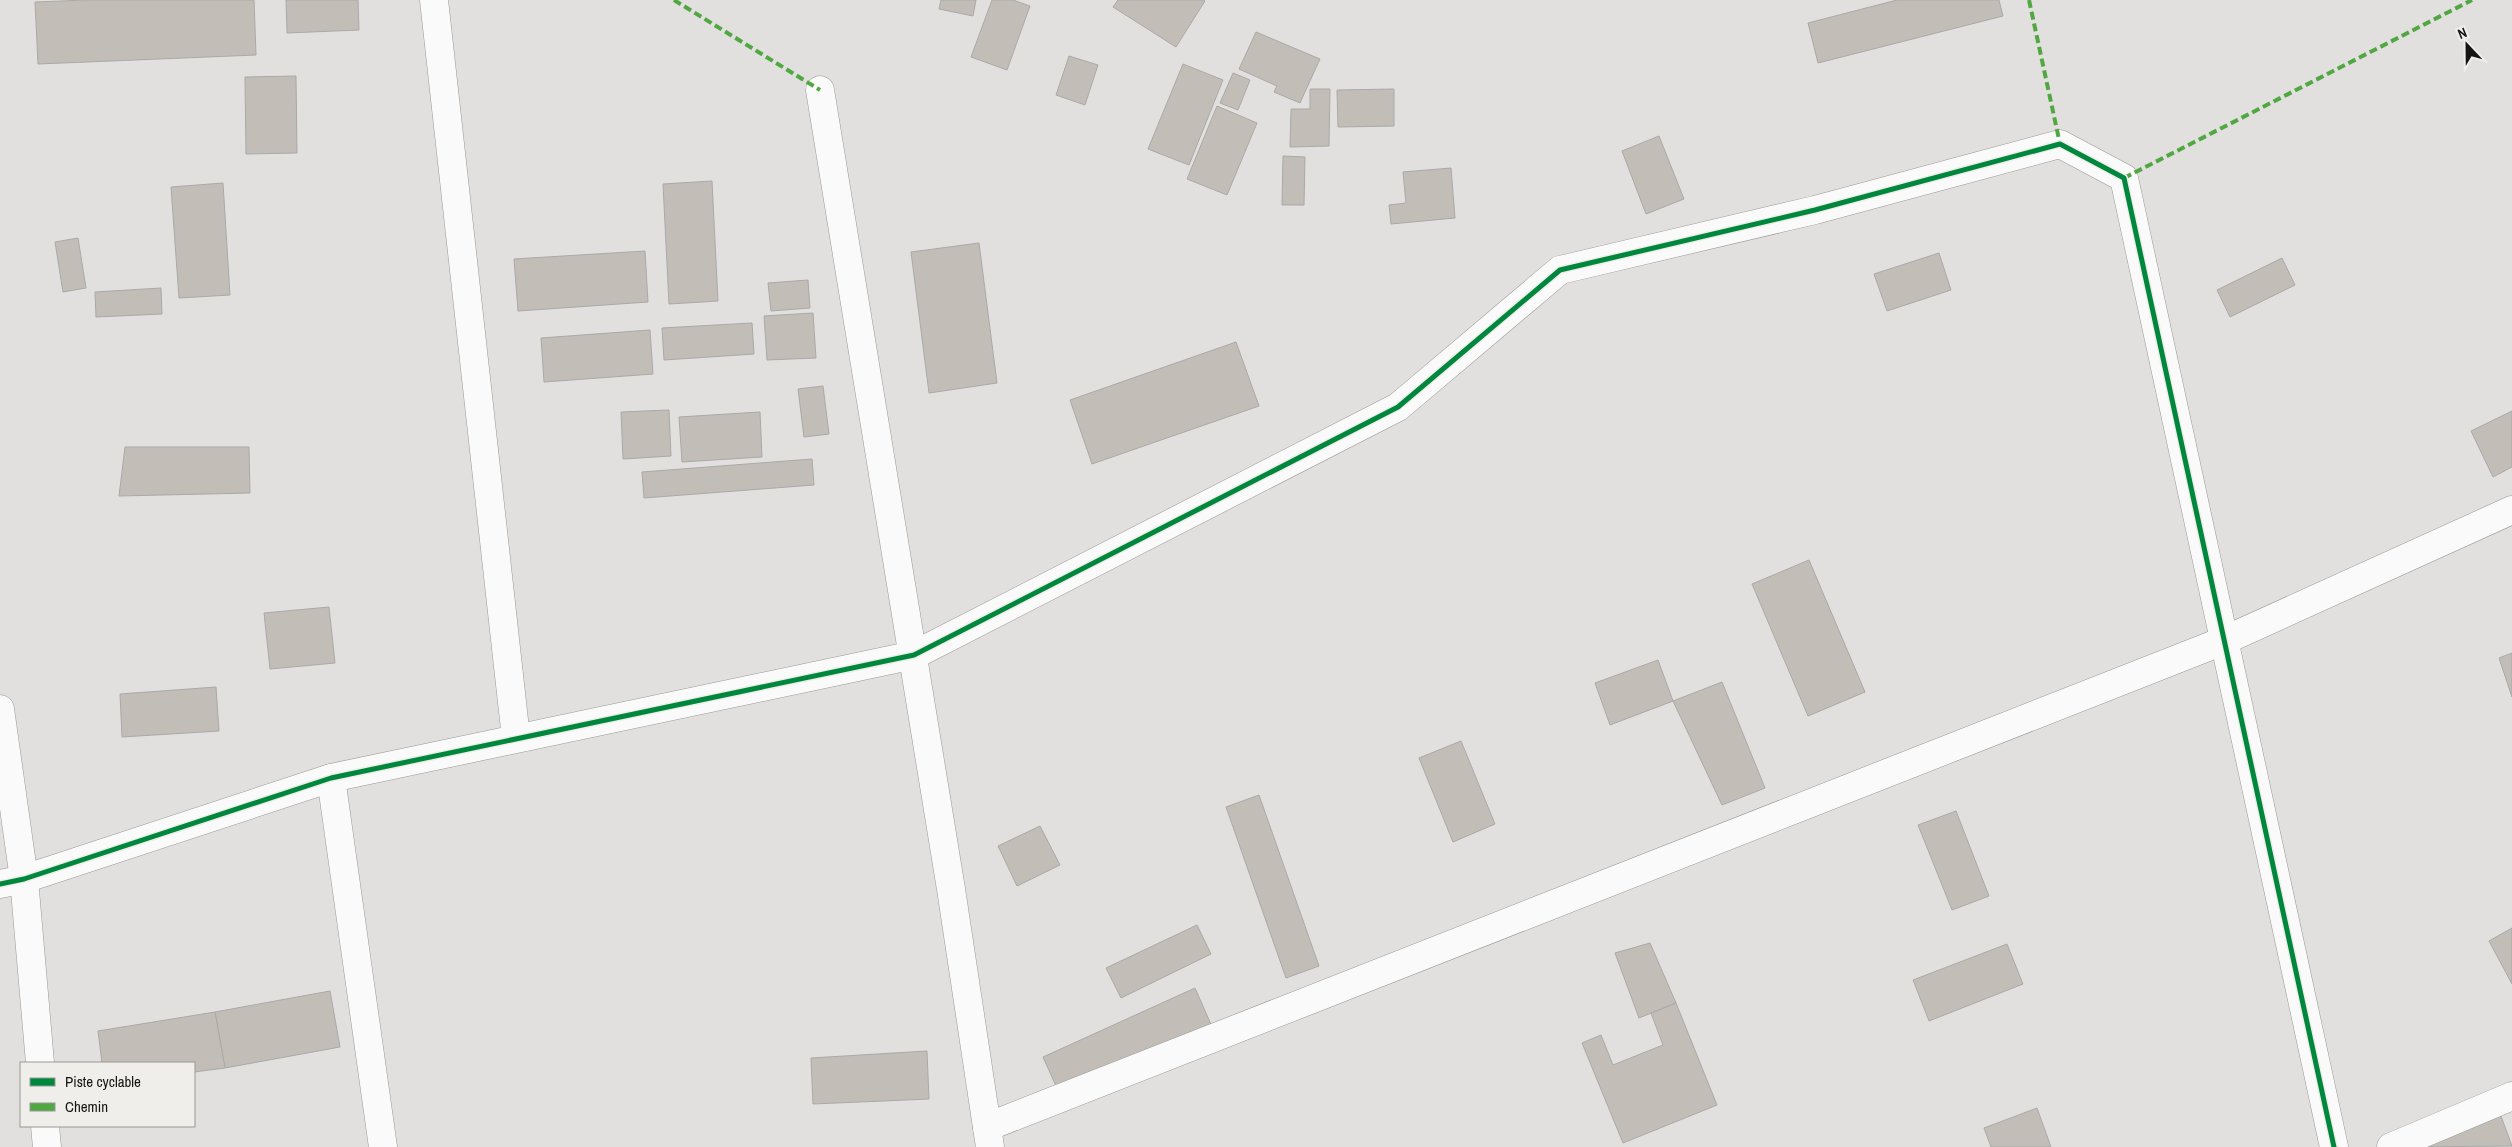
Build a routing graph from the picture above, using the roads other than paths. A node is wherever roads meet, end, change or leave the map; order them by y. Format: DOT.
graph roads {
  1 [pos="434,0"];
  2 [pos="820,90"];
  3 [pos="2512,510"];
  4 [pos="2223,641"];
  5 [pos="914,655"];
  6 [pos="0,709"];
  7 [pos="516,738"];
  8 [pos="331,778"];
  9 [pos="12,881"];
  10 [pos="40,1062"];
  11 [pos="2512,1096"];
  12 [pos="45,1127"];
  13 [pos="989,1137"];
  14 [pos="47,1147"];
  15 [pos="382,1147"];
  16 [pos="2334,1147"];
  17 [pos="2391,1147"];
  1 -- 7 [label="street"];
  2 -- 5 [label="street"];
  3 -- 4 [label="street"];
  4 -- 5 [label="street"];
  4 -- 13 [label="street"];
  4 -- 16 [label="street"];
  5 -- 7 [label="street"];
  5 -- 13 [label="street"];
  6 -- 9 [label="street"];
  7 -- 8 [label="street"];
  8 -- 9 [label="street"];
  8 -- 15 [label="street"];
  9 -- 10 [label="street"];
  11 -- 17 [label="street"];
  12 -- 14 [label="street"];
}
